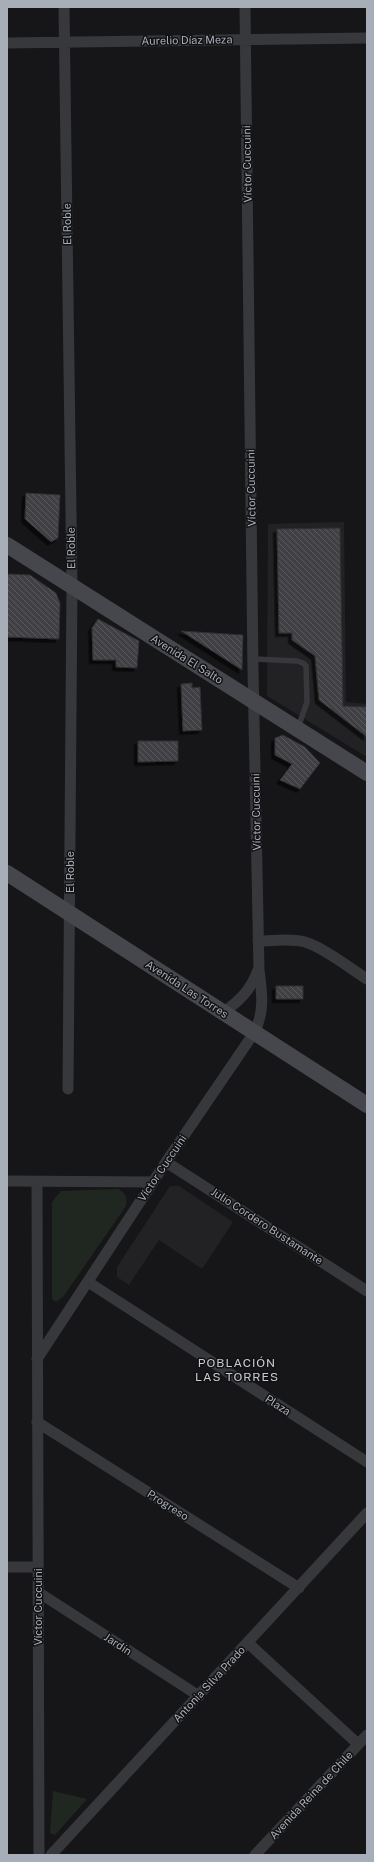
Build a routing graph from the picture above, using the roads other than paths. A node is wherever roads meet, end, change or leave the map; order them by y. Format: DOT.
graph roads {
  1 [pos="64,7"];
  2 [pos="245,7"];
  3 [pos="367,38"];
  4 [pos="246,40"];
  5 [pos="65,42"];
  6 [pos="7,43"];
  7 [pos="7,545"];
  8 [pos="72,586"];
  9 [pos="253,659"];
  10 [pos="254,700"];
  11 [pos="298,729"];
  12 [pos="367,772"];
  13 [pos="7,873"];
  14 [pos="69,912"];
  15 [pos="258,941"];
  16 [pos="258,970"];
  17 [pos="367,979"];
  18 [pos="223,1012"];
  19 [pos="254,1033"];
  20 [pos="68,1089"];
  21 [pos="367,1105"];
  22 [pos="166,1162"];
  23 [pos="7,1181"];
  24 [pos="37,1181"];
  25 [pos="153,1182"];
  26 [pos="88,1282"];
  27 [pos="367,1291"];
  28 [pos="37,1359"];
  29 [pos="37,1422"];
  30 [pos="367,1462"];
  31 [pos="367,1513"];
  32 [pos="7,1567"];
  33 [pos="38,1567"];
  34 [pos="299,1588"];
  35 [pos="38,1592"];
  36 [pos="248,1642"];
  37 [pos="199,1696"];
  38 [pos="367,1735"];
  39 [pos="358,1744"];
  40 [pos="39,1855"];
  41 [pos="51,1855"];
  42 [pos="256,1855"];
  1 -- 5 [label="street, El Roble"];
  2 -- 4 [label="street, Víctor Cuccuini"];
  3 -- 4 [label="street, Aurelio Díaz Meza"];
  4 -- 5 [label="street, Aurelio Díaz Meza"];
  4 -- 9 [label="street, Víctor Cuccuini"];
  5 -- 6 [label="street, Aurelio Díaz Meza"];
  5 -- 8 [label="street, El Roble"];
  7 -- 8 [label="street, Avenida El Salto"];
  8 -- 10 [label="street, Avenida El Salto"];
  8 -- 14 [label="street, El Roble"];
  9 -- 10 [label="street, Víctor Cuccuini"];
  9 -- 11 [label="lane"];
  10 -- 11 [label="street, Avenida El Salto"];
  10 -- 15 [label="street, Víctor Cuccuini"];
  11 -- 12 [label="street, Avenida El Salto"];
  13 -- 14 [label="street, Avenida Las Torres"];
  14 -- 18 [label="street, Avenida Las Torres"];
  14 -- 20 [label="street, El Roble"];
  15 -- 16 [label="street, Víctor Cuccuini"];
  15 -- 17 [label="street"];
  16 -- 18 [label="street, Víctor Cuccuini"];
  16 -- 19 [label="street, Víctor Cuccuini"];
  18 -- 19 [label="street, Avenida Las Torres"];
  19 -- 21 [label="street, Avenida Las Torres"];
  19 -- 22 [label="street, Víctor Cuccuini"];
  22 -- 25 [label="street, Víctor Cuccuini"];
  22 -- 27 [label="street, Julio Cordero Bustamante"];
  23 -- 24 [label="street"];
  24 -- 25 [label="street"];
  24 -- 28 [label="street, Víctor Cuccuini"];
  25 -- 26 [label="street, Víctor Cuccuini"];
  26 -- 28 [label="street, Víctor Cuccuini"];
  26 -- 30 [label="street, Plaza"];
  28 -- 29 [label="street, Víctor Cuccuini"];
  29 -- 33 [label="street, Víctor Cuccuini"];
  29 -- 34 [label="street, Progreso"];
  31 -- 34 [label="street, Antonia Silva Prado"];
  32 -- 33 [label="street"];
  33 -- 35 [label="street, Víctor Cuccuini"];
  34 -- 36 [label="street, Antonia Silva Prado"];
  35 -- 37 [label="street, Jardín"];
  35 -- 40 [label="street, Víctor Cuccuini"];
  36 -- 37 [label="street, Antonia Silva Prado"];
  36 -- 39 [label="street"];
  37 -- 41 [label="street, Antonia Silva Prado"];
  38 -- 39 [label="street, Avenida Reina de Chile"];
  39 -- 42 [label="street, Avenida Reina de Chile"];
}
